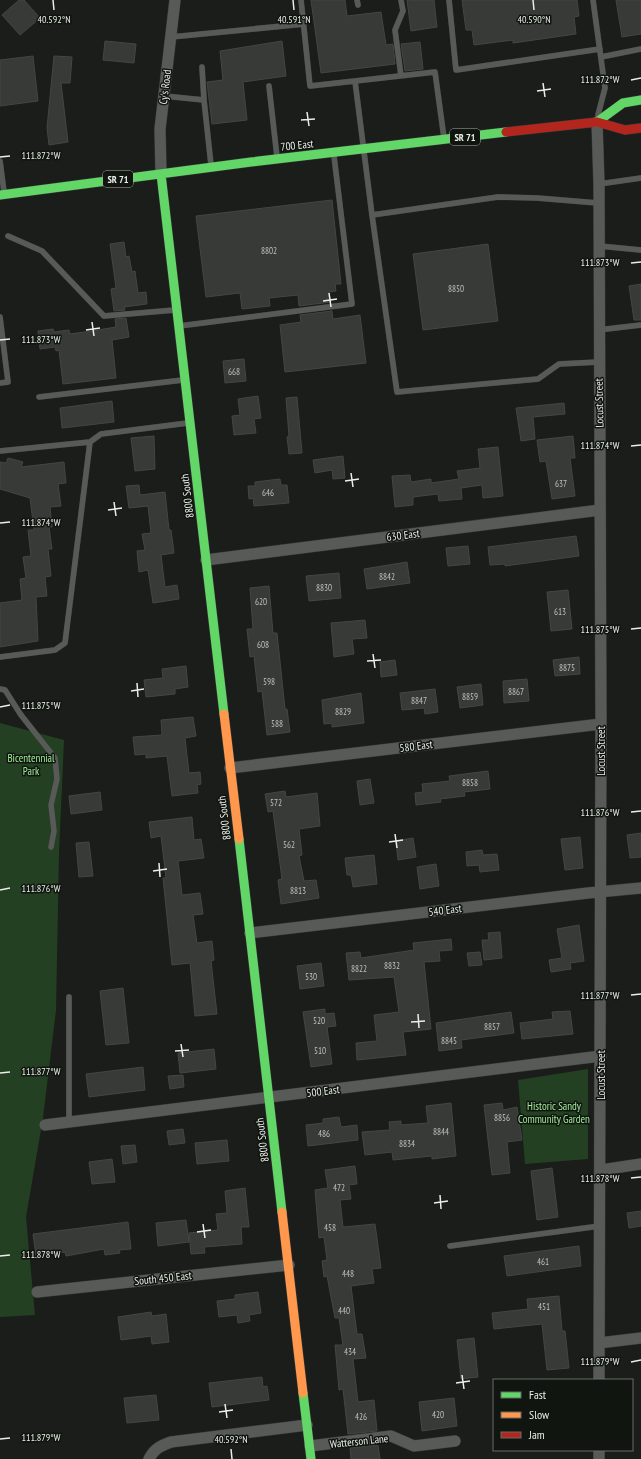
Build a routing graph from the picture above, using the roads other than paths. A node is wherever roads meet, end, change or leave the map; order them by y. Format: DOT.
graph roads {
  1 [pos="175,0"];
  2 [pos="301,0"];
  3 [pos="401,0"];
  4 [pos="449,0"];
  5 [pos="593,0"];
  6 [pos="304,24"];
  7 [pos="171,36"];
  8 [pos="600,49"];
  9 [pos="641,49"];
  10 [pos="601,57"];
  11 [pos="202,67"];
  12 [pos="401,76"];
  13 [pos="355,81"];
  14 [pos="269,86"];
  15 [pos="164,96"];
  16 [pos="204,100"];
  17 [pos="641,100"];
  18 [pos="597,122"];
  19 [pos="641,128"];
  20 [pos="444,140"];
  21 [pos="364,150"];
  22 [pos="334,153"];
  23 [pos="277,159"];
  24 [pos="0,161"];
  25 [pos="212,168"];
  26 [pos="161,174"];
  27 [pos="641,178"];
  28 [pos="599,184"];
  29 [pos="2,194"];
  30 [pos="598,204"];
  31 [pos="372,215"];
  32 [pos="8,236"];
  33 [pos="598,246"];
  34 [pos="641,250"];
  35 [pos="177,310"];
  36 [pos="0,317"];
  37 [pos="641,325"];
  38 [pos="179,326"];
  39 [pos="598,330"];
  40 [pos="599,362"];
  41 [pos="186,380"];
  42 [pos="0,383"];
  43 [pos="39,397"];
  44 [pos="190,422"];
  45 [pos="90,442"];
  46 [pos="0,451"];
  47 [pos="600,510"];
  48 [pos="206,560"];
  49 [pos="0,656"];
  50 [pos="0,689"];
  51 [pos="601,724"];
  52 [pos="230,768"];
  53 [pos="51,847"];
  54 [pos="641,888"];
  55 [pos="601,892"];
  56 [pos="250,933"];
  57 [pos="69,997"];
  58 [pos="601,1056"];
  59 [pos="269,1098"];
  60 [pos="69,1122"];
  61 [pos="45,1125"];
  62 [pos="641,1164"];
  63 [pos="601,1170"];
  64 [pos="600,1226"];
  65 [pos="450,1246"];
  66 [pos="289,1265"];
  67 [pos="37,1292"];
  68 [pos="641,1338"];
  69 [pos="599,1343"];
  70 [pos="599,1379"];
  71 [pos="308,1424"];
  72 [pos="455,1441"];
  73 [pos="310,1446"];
  74 [pos="151,1455"];
  75 [pos="311,1459"];
  1 -- 7 [label="street, Cy's Road"];
  2 -- 6 [label="lane"];
  3 -- 12 [label="lane"];
  4 -- 8 [label="lane"];
  5 -- 8 [label="lane"];
  6 -- 7 [label="lane"];
  6 -- 13 [label="lane"];
  7 -- 15 [label="street, Cy's Road"];
  8 -- 10 [label="lane"];
  9 -- 10 [label="lane"];
  10 -- 18 [label="lane"];
  11 -- 16 [label="lane"];
  12 -- 13 [label="lane"];
  12 -- 20 [label="lane"];
  13 -- 21 [label="lane"];
  14 -- 23 [label="lane"];
  15 -- 16 [label="lane"];
  15 -- 26 [label="street, Cy's Road"];
  16 -- 25 [label="lane"];
  17 -- 18 [label="street"];
  18 -- 19 [label="street, 700 East / SR 71"];
  18 -- 20 [label="street, 700 East / SR 71"];
  18 -- 28 [label="street, Locust Street"];
  20 -- 21 [label="street, 700 East / SR 71"];
  21 -- 22 [label="street, 700 East / SR 71"];
  21 -- 31 [label="lane"];
  22 -- 23 [label="street, 700 East / SR 71"];
  22 -- 38 [label="lane"];
  23 -- 25 [label="street, 700 East / SR 71"];
  24 -- 29 [label="lane"];
  25 -- 26 [label="street, 700 East / SR 71"];
  26 -- 29 [label="street, 700 East / SR 71"];
  26 -- 35 [label="street, 8800 South"];
  27 -- 28 [label="lane"];
  28 -- 30 [label="street, Locust Street"];
  30 -- 31 [label="lane"];
  30 -- 33 [label="street, Locust Street"];
  31 -- 40 [label="lane"];
  32 -- 35 [label="lane"];
  33 -- 34 [label="lane"];
  33 -- 39 [label="street, Locust Street"];
  35 -- 38 [label="street, 8800 South"];
  36 -- 42 [label="lane"];
  37 -- 39 [label="lane"];
  38 -- 41 [label="street, 8800 South"];
  39 -- 40 [label="street, Locust Street"];
  40 -- 47 [label="street, Locust Street"];
  41 -- 43 [label="lane"];
  41 -- 44 [label="street, 8800 South"];
  44 -- 45 [label="lane"];
  44 -- 48 [label="street, 8800 South"];
  45 -- 46 [label="lane"];
  45 -- 49 [label="lane"];
  47 -- 48 [label="street, 630 East"];
  47 -- 51 [label="street, Locust Street"];
  48 -- 52 [label="street, 8800 South"];
  50 -- 53 [label="lane"];
  51 -- 52 [label="street, 580 East"];
  51 -- 55 [label="street, Locust Street"];
  52 -- 56 [label="street, 8800 South"];
  54 -- 55 [label="street, 540 East"];
  55 -- 56 [label="street, 540 East"];
  55 -- 58 [label="street, Locust Street"];
  56 -- 59 [label="street, 8800 South"];
  57 -- 60 [label="lane"];
  58 -- 59 [label="street, 500 East"];
  58 -- 63 [label="street, Locust Street"];
  59 -- 60 [label="street, 500 East"];
  59 -- 66 [label="street, 8800 South"];
  60 -- 61 [label="street, 500 East"];
  62 -- 63 [label="street"];
  63 -- 64 [label="street, Locust Street"];
  64 -- 65 [label="lane"];
  64 -- 69 [label="street, Locust Street"];
  66 -- 67 [label="street, South 450 East"];
  66 -- 71 [label="street, 8800 South"];
  68 -- 69 [label="street"];
  69 -- 70 [label="street, Locust Street"];
  71 -- 73 [label="street, 8800 South"];
  71 -- 74 [label="street"];
  72 -- 73 [label="street, Watterson Lane"];
  73 -- 75 [label="street, 8800 South"];
}
